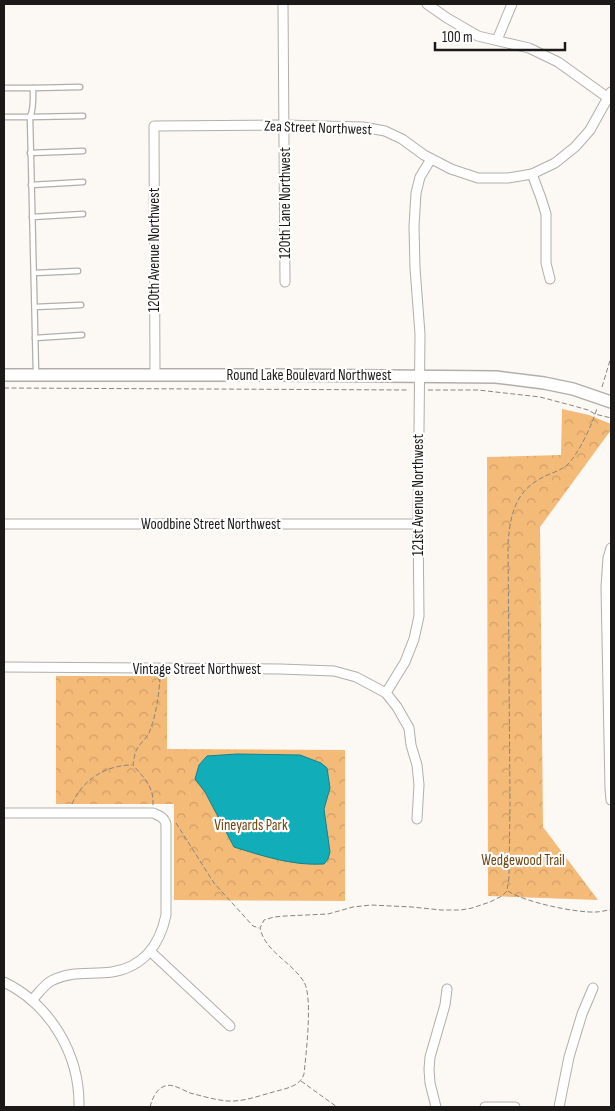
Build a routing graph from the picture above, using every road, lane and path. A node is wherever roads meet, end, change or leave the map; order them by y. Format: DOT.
graph roads {
  1 [pos="283,4"];
  2 [pos="427,4"];
  3 [pos="512,4"];
  4 [pos="497,40"];
  5 [pos="80,87"];
  6 [pos="4,88"];
  7 [pos="33,88"];
  8 [pos="610,97"];
  9 [pos="83,116"];
  10 [pos="4,117"];
  11 [pos="30,117"];
  12 [pos="284,125"];
  13 [pos="154,126"];
  14 [pos="83,152"];
  15 [pos="30,153"];
  16 [pos="430,159"];
  17 [pos="532,174"];
  18 [pos="83,182"];
  19 [pos="31,184"];
  20 [pos="83,214"];
  21 [pos="32,217"];
  22 [pos="78,271"];
  23 [pos="34,272"];
  24 [pos="550,279"];
  25 [pos="285,282"];
  26 [pos="81,304"];
  27 [pos="34,307"];
  28 [pos="82,335"];
  29 [pos="35,338"];
  30 [pos="611,357"];
  31 [pos="4,374"];
  32 [pos="36,375"];
  33 [pos="155,375"];
  34 [pos="420,376"];
  35 [pos="602,387"];
  36 [pos="4,388"];
  37 [pos="419,390"];
  38 [pos="611,402"];
  39 [pos="596,410"];
  40 [pos="595,414"];
  41 [pos="611,418"];
  42 [pos="4,524"];
  43 [pos="418,524"];
  44 [pos="611,548"];
  45 [pos="4,667"];
  46 [pos="160,669"];
  47 [pos="386,693"];
  48 [pos="133,765"];
  49 [pos="611,800"];
  50 [pos="4,813"];
  51 [pos="72,813"];
  52 [pos="153,813"];
  53 [pos="164,819"];
  54 [pos="417,819"];
  55 [pos="507,890"];
  56 [pos="611,910"];
  57 [pos="260,928"];
  58 [pos="151,952"];
  59 [pos="4,982"];
  60 [pos="593,988"];
  61 [pos="447,989"];
  62 [pos="32,1000"];
  63 [pos="230,1026"];
  64 [pos="301,1081"];
  65 [pos="79,1107"];
  66 [pos="150,1107"];
  67 [pos="337,1107"];
  68 [pos="436,1107"];
  69 [pos="485,1107"];
  70 [pos="515,1107"];
  71 [pos="559,1107"];
  1 -- 12 [label="street, 120th Lane Northwest"];
  2 -- 4 [label="street"];
  3 -- 4 [label="street"];
  4 -- 8 [label="street"];
  5 -- 7 [label="lane"];
  6 -- 7 [label="lane"];
  7 -- 11 [label="lane"];
  8 -- 17 [label="street, Zea Street Northwest"];
  9 -- 11 [label="lane"];
  10 -- 11 [label="lane"];
  11 -- 15 [label="lane"];
  12 -- 13 [label="street, Zea Street Northwest"];
  12 -- 16 [label="street, Zea Street Northwest"];
  12 -- 25 [label="street, 120th Lane Northwest"];
  13 -- 33 [label="street, 120th Avenue Northwest"];
  14 -- 15 [label="lane"];
  15 -- 19 [label="lane"];
  16 -- 17 [label="street, Zea Street Northwest"];
  16 -- 34 [label="street, 121st Avenue Northwest"];
  17 -- 24 [label="street"];
  18 -- 19 [label="lane"];
  19 -- 21 [label="lane"];
  20 -- 21 [label="lane"];
  21 -- 23 [label="lane"];
  22 -- 23 [label="lane"];
  23 -- 27 [label="lane"];
  26 -- 27 [label="lane"];
  27 -- 29 [label="lane"];
  28 -- 29 [label="lane"];
  29 -- 32 [label="lane"];
  30 -- 35 [label="path"];
  31 -- 32 [label="main road, Round Lake Boulevard Northwest"];
  32 -- 33 [label="main road, Round Lake Boulevard Northwest"];
  33 -- 34 [label="main road, Round Lake Boulevard Northwest"];
  34 -- 37 [label="street, 121st Avenue Northwest"];
  34 -- 38 [label="main road, Round Lake Boulevard Northwest"];
  36 -- 37 [label="path"];
  37 -- 40 [label="path"];
  37 -- 43 [label="street, 121st Avenue Northwest"];
  39 -- 40 [label="path"];
  40 -- 41 [label="path"];
  40 -- 55 [label="path"];
  42 -- 43 [label="street, Woodbine Street Northwest"];
  43 -- 47 [label="street, 121st Avenue Northwest"];
  44 -- 49 [label="street"];
  45 -- 46 [label="street, Vintage Street Northwest"];
  46 -- 47 [label="street, Vintage Street Northwest"];
  46 -- 48 [label="path"];
  47 -- 54 [label="street"];
  48 -- 51 [label="path"];
  48 -- 52 [label="path"];
  50 -- 51 [label="street"];
  51 -- 52 [label="street"];
  52 -- 53 [label="street"];
  53 -- 57 [label="path"];
  53 -- 58 [label="street"];
  55 -- 56 [label="path"];
  55 -- 57 [label="path"];
  57 -- 64 [label="path"];
  58 -- 62 [label="street"];
  58 -- 63 [label="street"];
  59 -- 62 [label="street"];
  60 -- 71 [label="street"];
  61 -- 68 [label="street"];
  62 -- 65 [label="street"];
  64 -- 66 [label="path"];
  64 -- 67 [label="path"];
  69 -- 70 [label="street"];
}
